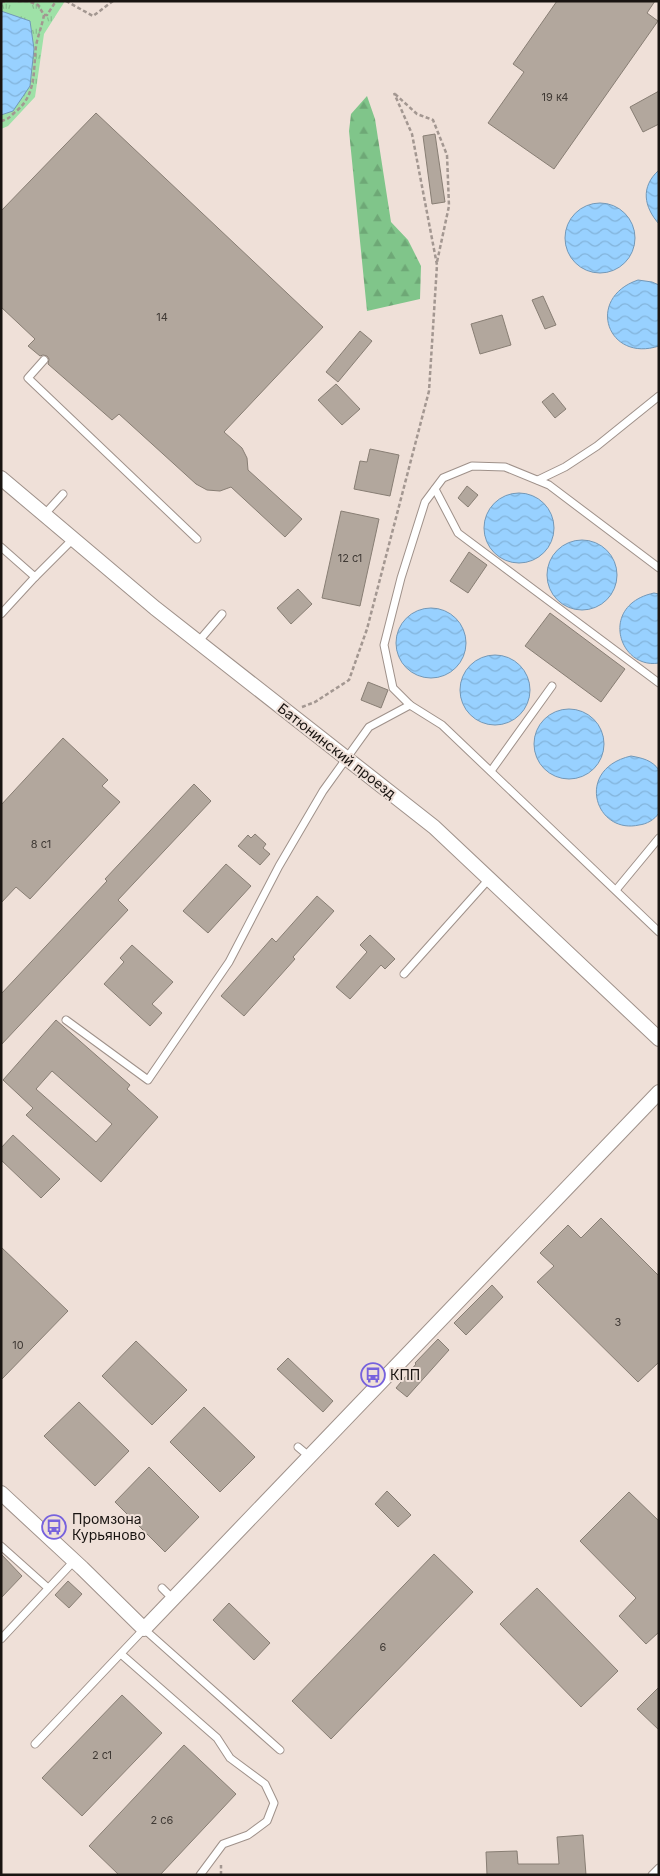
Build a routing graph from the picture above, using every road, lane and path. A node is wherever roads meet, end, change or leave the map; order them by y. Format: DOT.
graph roads {
  1 [pos="8,1"];
  2 [pos="15,1"];
  3 [pos="56,1"];
  4 [pos="66,1"];
  5 [pos="113,1"];
  6 [pos="1,2"];
  7 [pos="44,15"];
  8 [pos="1,121"];
  9 [pos="437,264"];
  10 [pos="44,360"];
  11 [pos="659,396"];
  12 [pos="1,478"];
  13 [pos="538,480"];
  14 [pos="435,489"];
  15 [pos="63,494"];
  16 [pos="44,515"];
  17 [pos="73,539"];
  18 [pos="197,539"];
  19 [pos="1,547"];
  20 [pos="659,568"];
  21 [pos="35,577"];
  22 [pos="1,614"];
  23 [pos="222,614"];
  24 [pos="198,642"];
  25 [pos="659,683"];
  26 [pos="552,686"];
  27 [pos="410,705"];
  28 [pos="287,712"];
  29 [pos="347,759"];
  30 [pos="490,771"];
  31 [pos="659,838"];
  32 [pos="489,878"];
  33 [pos="616,890"];
  34 [pos="659,932"];
  35 [pos="404,974"];
  36 [pos="66,1020"];
  37 [pos="659,1039"];
  38 [pos="659,1092"];
  39 [pos="298,1447"];
  40 [pos="310,1457"];
  41 [pos="1,1493"];
  42 [pos="1,1546"];
  43 [pos="74,1560"];
  44 [pos="48,1588"];
  45 [pos="162,1588"];
  46 [pos="173,1599"];
  47 [pos="144,1629"];
  48 [pos="1,1639"];
  49 [pos="121,1654"];
  50 [pos="35,1744"];
  51 [pos="280,1750"];
  52 [pos="659,1868"];
  53 [pos="200,1875"];
  54 [pos="652,1875"];
  1 -- 6 [label="path"];
  2 -- 7 [label="path"];
  3 -- 7 [label="path"];
  4 -- 5 [label="path"];
  7 -- 8 [label="path"];
  9 -- 9 [label="path"];
  9 -- 28 [label="path"];
  10 -- 18 [label="lane"];
  11 -- 13 [label="lane"];
  12 -- 16 [label="street, Батюнинский проезд"];
  13 -- 14 [label="lane"];
  13 -- 20 [label="lane"];
  14 -- 25 [label="lane"];
  14 -- 27 [label="lane"];
  15 -- 16 [label="lane"];
  16 -- 17 [label="street, Батюнинский проезд"];
  17 -- 21 [label="lane"];
  17 -- 24 [label="street, Батюнинский проезд"];
  19 -- 21 [label="lane"];
  21 -- 22 [label="lane"];
  23 -- 24 [label="lane"];
  24 -- 28 [label="street, Батюнинский проезд"];
  26 -- 30 [label="lane"];
  27 -- 29 [label="lane"];
  27 -- 30 [label="lane"];
  28 -- 29 [label="street, Батюнинский проезд"];
  29 -- 32 [label="street, Батюнинский проезд"];
  29 -- 36 [label="lane"];
  30 -- 33 [label="lane"];
  31 -- 33 [label="lane"];
  32 -- 35 [label="lane"];
  32 -- 37 [label="street, Батюнинский проезд"];
  33 -- 34 [label="lane"];
  38 -- 40 [label="street"];
  39 -- 40 [label="lane"];
  40 -- 46 [label="street"];
  41 -- 43 [label="street"];
  42 -- 44 [label="lane"];
  43 -- 44 [label="lane"];
  43 -- 47 [label="street"];
  44 -- 48 [label="lane"];
  45 -- 46 [label="lane"];
  46 -- 47 [label="street"];
  47 -- 49 [label="lane"];
  47 -- 51 [label="lane"];
  49 -- 50 [label="lane"];
  49 -- 53 [label="lane"];
  52 -- 54 [label="lane"];
}
